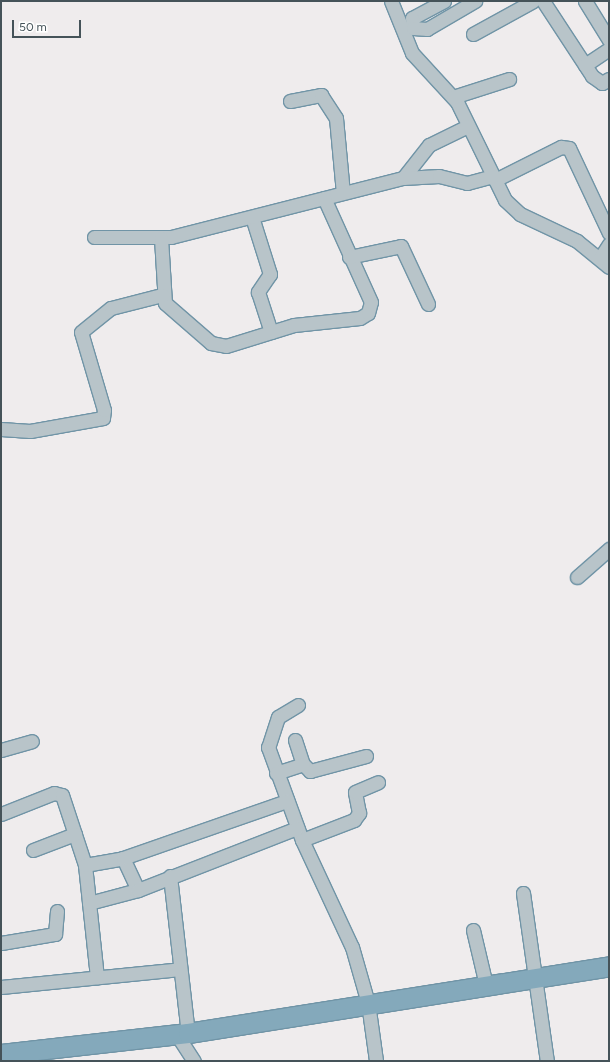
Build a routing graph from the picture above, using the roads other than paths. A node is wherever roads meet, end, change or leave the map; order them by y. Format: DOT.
graph roads {
  1 [pos="390,1"];
  2 [pos="444,1"];
  3 [pos="475,1"];
  4 [pos="533,1"];
  5 [pos="543,1"];
  6 [pos="585,1"];
  7 [pos="426,5"];
  8 [pos="473,34"];
  9 [pos="609,40"];
  10 [pos="609,49"];
  11 [pos="585,65"];
  12 [pos="508,79"];
  13 [pos="609,79"];
  14 [pos="453,97"];
  15 [pos="290,101"];
  16 [pos="468,126"];
  17 [pos="403,178"];
  18 [pos="494,178"];
  19 [pos="343,193"];
  20 [pos="324,198"];
  21 [pos="252,217"];
  22 [pos="609,233"];
  23 [pos="94,237"];
  24 [pos="161,238"];
  25 [pos="609,244"];
  26 [pos="348,257"];
  27 [pos="600,258"];
  28 [pos="609,267"];
  29 [pos="162,294"];
  30 [pos="428,304"];
  31 [pos="271,332"];
  32 [pos="1,429"];
  33 [pos="609,549"];
  34 [pos="577,577"];
  35 [pos="298,705"];
  36 [pos="295,740"];
  37 [pos="32,742"];
  38 [pos="1,750"];
  39 [pos="366,756"];
  40 [pos="303,764"];
  41 [pos="276,773"];
  42 [pos="378,782"];
  43 [pos="287,800"];
  44 [pos="1,814"];
  45 [pos="75,834"];
  46 [pos="300,834"];
  47 [pos="33,850"];
  48 [pos="123,858"];
  49 [pos="85,865"];
  50 [pos="170,876"];
  51 [pos="138,890"];
  52 [pos="523,893"];
  53 [pos="89,903"];
  54 [pos="57,911"];
  55 [pos="473,930"];
  56 [pos="1,943"];
  57 [pos="609,966"];
  58 [pos="180,970"];
  59 [pos="98,978"];
  60 [pos="534,978"];
  61 [pos="486,985"];
  62 [pos="1,987"];
  63 [pos="368,1003"];
  64 [pos="183,1034"];
  65 [pos="1,1054"];
  66 [pos="194,1061"];
  67 [pos="376,1061"];
  68 [pos="547,1061"];
  1 -- 14 [label="street"];
  2 -- 7 [label="street"];
  3 -- 7 [label="street"];
  4 -- 8 [label="street"];
  5 -- 11 [label="street"];
  6 -- 9 [label="street"];
  10 -- 11 [label="street"];
  11 -- 13 [label="street"];
  12 -- 14 [label="street"];
  14 -- 16 [label="street"];
  15 -- 19 [label="street"];
  16 -- 17 [label="street"];
  16 -- 18 [label="street"];
  17 -- 18 [label="street"];
  17 -- 19 [label="street"];
  18 -- 22 [label="street"];
  18 -- 27 [label="street"];
  19 -- 20 [label="street"];
  20 -- 21 [label="street"];
  20 -- 26 [label="street"];
  21 -- 24 [label="street"];
  21 -- 31 [label="street"];
  23 -- 24 [label="street"];
  24 -- 29 [label="street"];
  25 -- 27 [label="street"];
  26 -- 30 [label="street"];
  26 -- 31 [label="street"];
  27 -- 28 [label="street"];
  29 -- 31 [label="street"];
  29 -- 32 [label="street"];
  33 -- 34 [label="street"];
  35 -- 41 [label="street"];
  36 -- 40 [label="street"];
  37 -- 38 [label="street"];
  39 -- 40 [label="street"];
  40 -- 41 [label="street"];
  41 -- 43 [label="street"];
  42 -- 46 [label="street"];
  43 -- 46 [label="street"];
  43 -- 48 [label="street"];
  44 -- 45 [label="street"];
  45 -- 47 [label="street"];
  45 -- 49 [label="street"];
  46 -- 50 [label="street"];
  46 -- 63 [label="street"];
  48 -- 49 [label="street"];
  48 -- 51 [label="street"];
  49 -- 53 [label="street"];
  50 -- 51 [label="street"];
  50 -- 58 [label="street"];
  51 -- 53 [label="street"];
  52 -- 60 [label="street"];
  53 -- 59 [label="street"];
  54 -- 56 [label="street"];
  55 -- 61 [label="street"];
  57 -- 60 [label="highway"];
  58 -- 59 [label="street"];
  58 -- 64 [label="street"];
  59 -- 62 [label="street"];
  60 -- 61 [label="highway"];
  60 -- 68 [label="street"];
  61 -- 63 [label="highway"];
  63 -- 64 [label="highway"];
  63 -- 67 [label="street"];
  64 -- 65 [label="highway"];
  64 -- 66 [label="street"];
}
